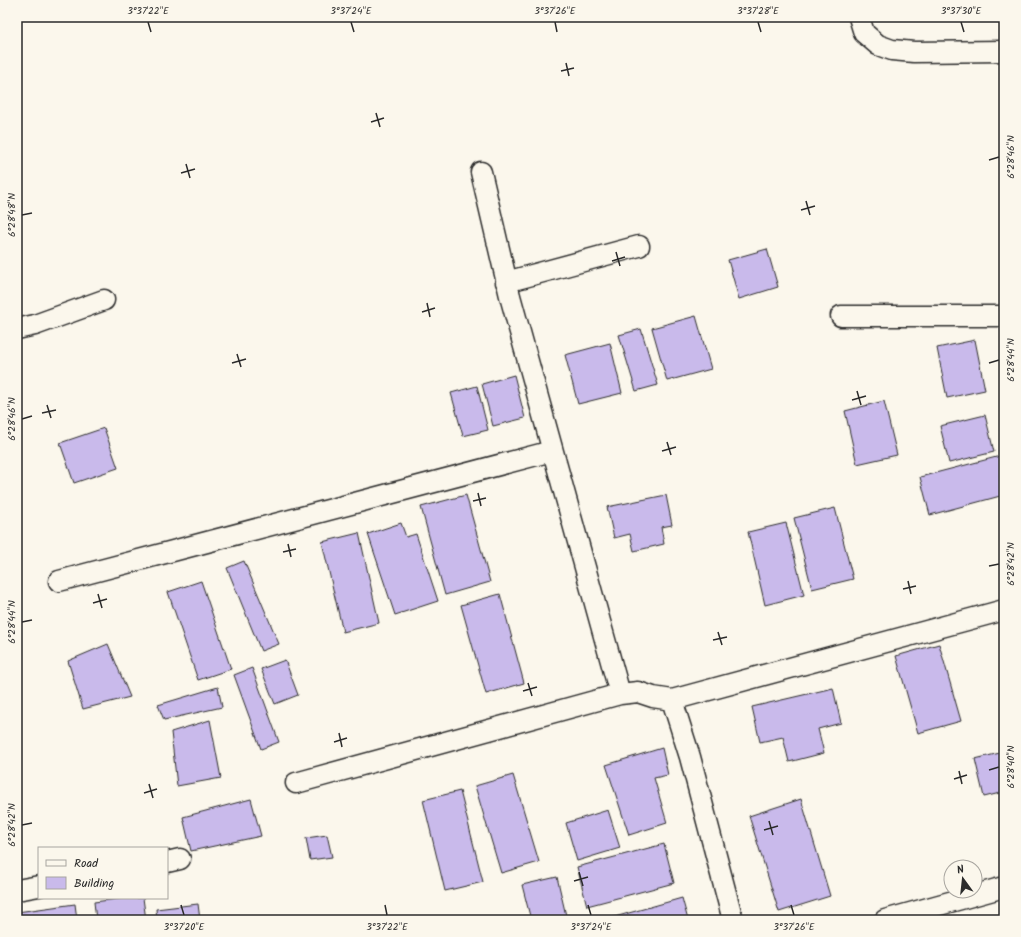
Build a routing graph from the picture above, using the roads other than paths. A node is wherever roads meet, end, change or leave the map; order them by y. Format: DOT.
graph roads {
  1 [pos="859,17"];
  2 [pos="1004,51"];
  3 [pos="480,172"];
  4 [pos="639,246"];
  5 [pos="506,282"];
  6 [pos="104,300"];
  7 [pos="841,316"];
  8 [pos="1004,318"];
  9 [pos="17,329"];
  10 [pos="552,451"];
  11 [pos="59,581"];
  12 [pos="1004,610"];
  13 [pos="620,694"];
  14 [pos="672,700"];
  15 [pos="296,782"];
  16 [pos="38,886"];
  17 [pos="1004,887"];
  18 [pos="17,890"];
  19 [pos="732,920"];
  20 [pos="885,920"];
  1 -- 2 [label="street"];
  3 -- 5 [label="street"];
  4 -- 5 [label="street"];
  5 -- 10 [label="street"];
  6 -- 9 [label="street"];
  7 -- 8 [label="street"];
  10 -- 11 [label="street"];
  10 -- 13 [label="street"];
  12 -- 14 [label="street"];
  13 -- 14 [label="street"];
  13 -- 15 [label="street"];
  14 -- 19 [label="street"];
  16 -- 18 [label="street"];
  17 -- 20 [label="street"];
}
